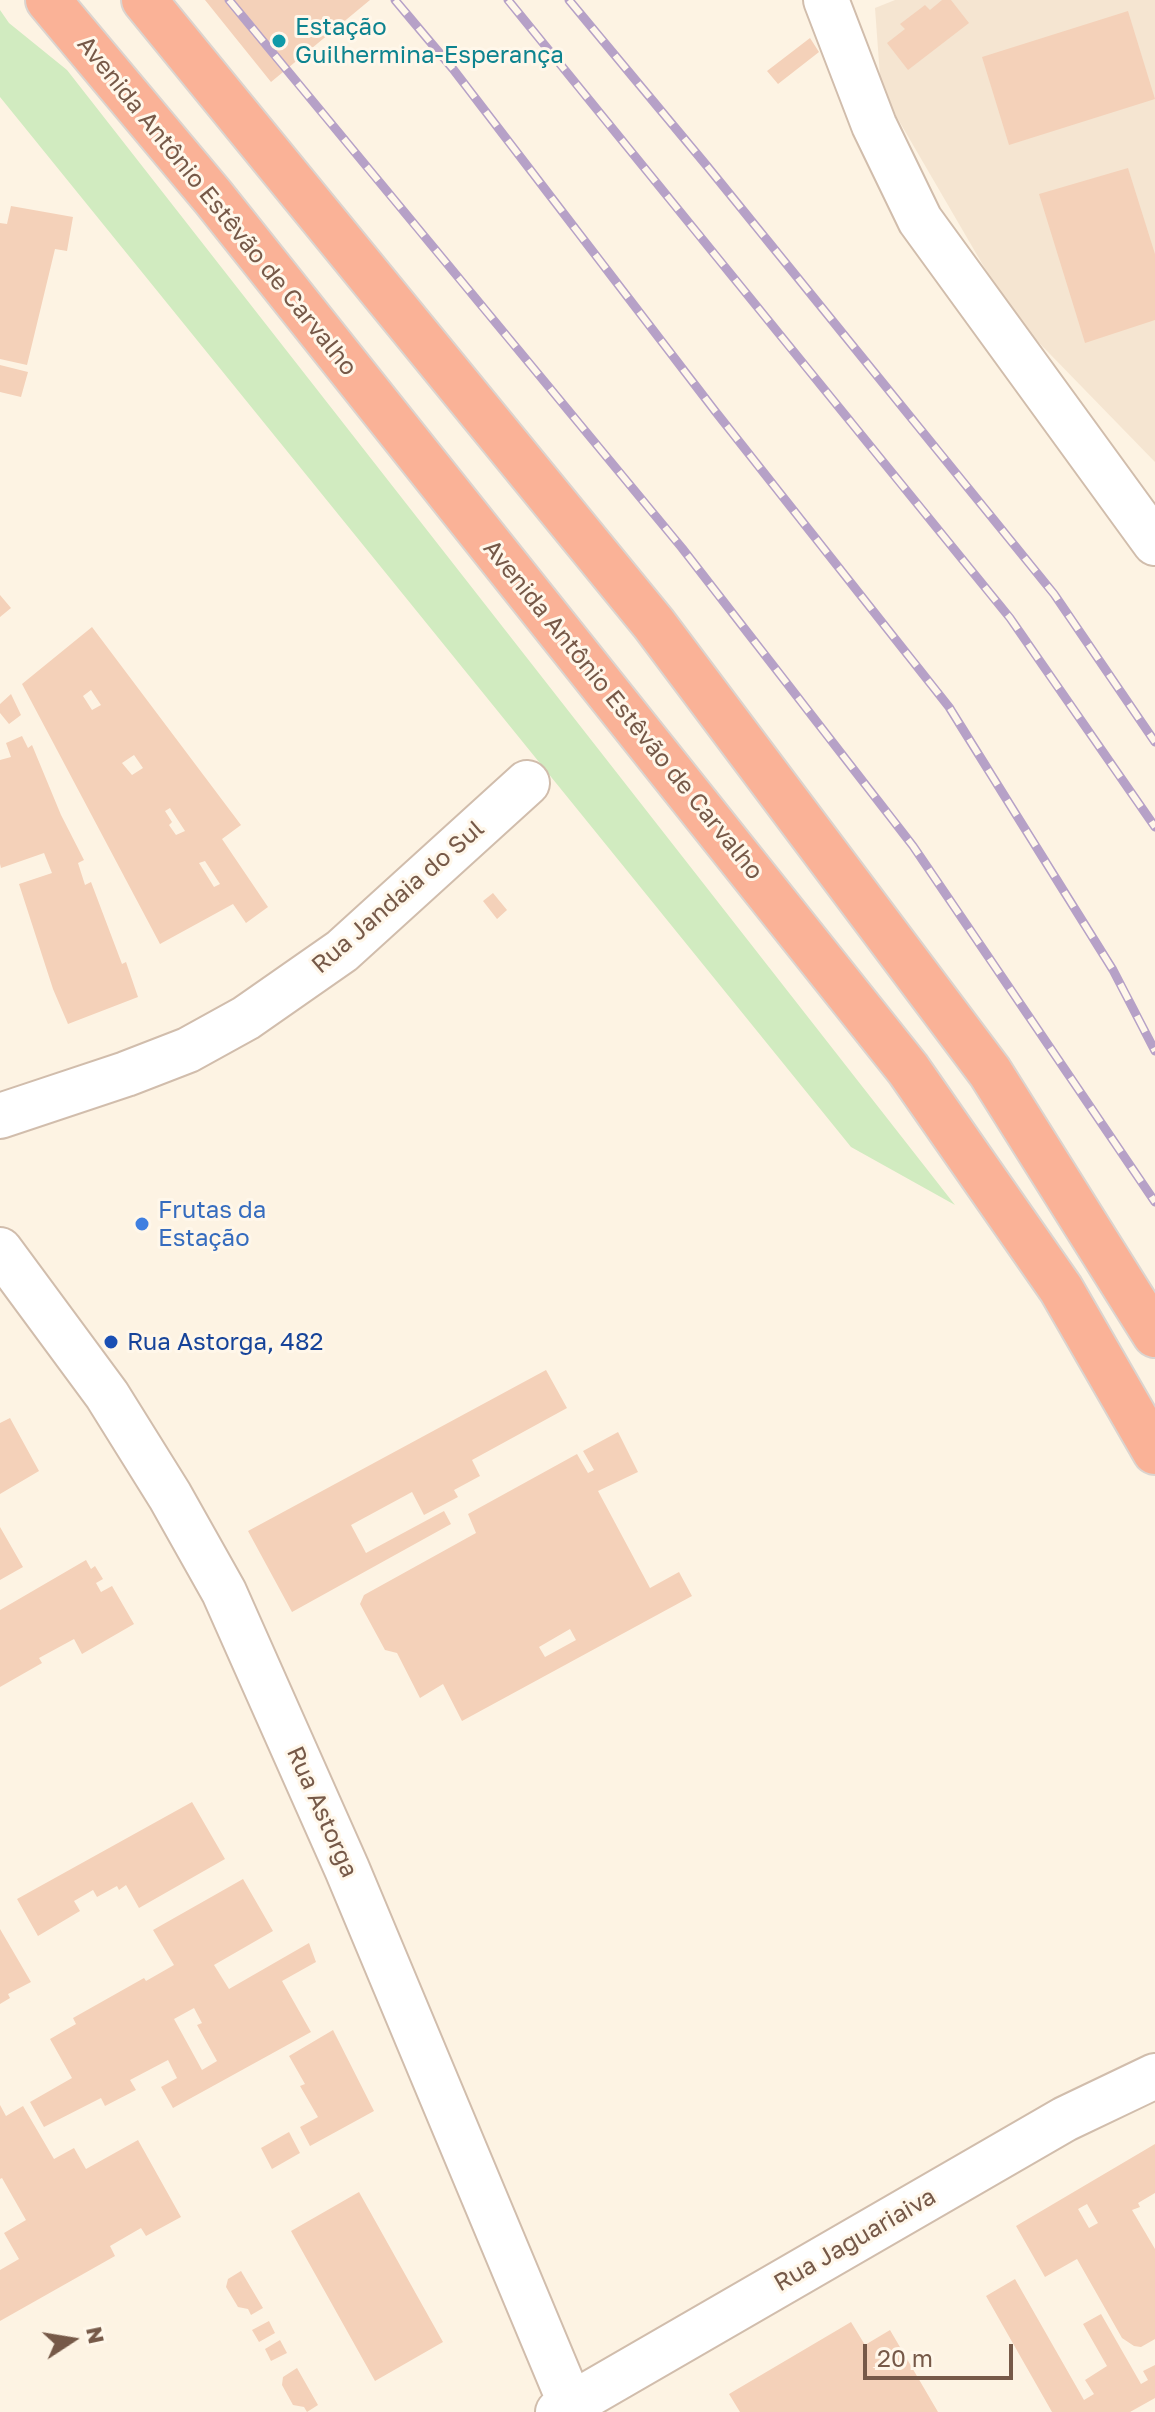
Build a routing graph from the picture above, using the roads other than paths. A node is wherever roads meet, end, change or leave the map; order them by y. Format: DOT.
graph roads {
  1 [pos="48,0"];
  2 [pos="144,0"];
  3 [pos="826,0"];
  4 [pos="1155,543"];
  5 [pos="527,783"];
  6 [pos="0,1116"];
  7 [pos="0,1250"];
  8 [pos="1155,1335"];
  9 [pos="1155,1452"];
  10 [pos="1155,2076"];
  11 [pos="568,2410"];
  1 -- 9 [label="highway, Avenida Antônio Estêvão de Carvalho"];
  2 -- 8 [label="highway"];
  3 -- 4 [label="street"];
  5 -- 6 [label="street, Rua Jandaia do Sul"];
  7 -- 11 [label="street, Rua Astorga"];
  10 -- 11 [label="street, Rua Jaguariaiva"];
}
